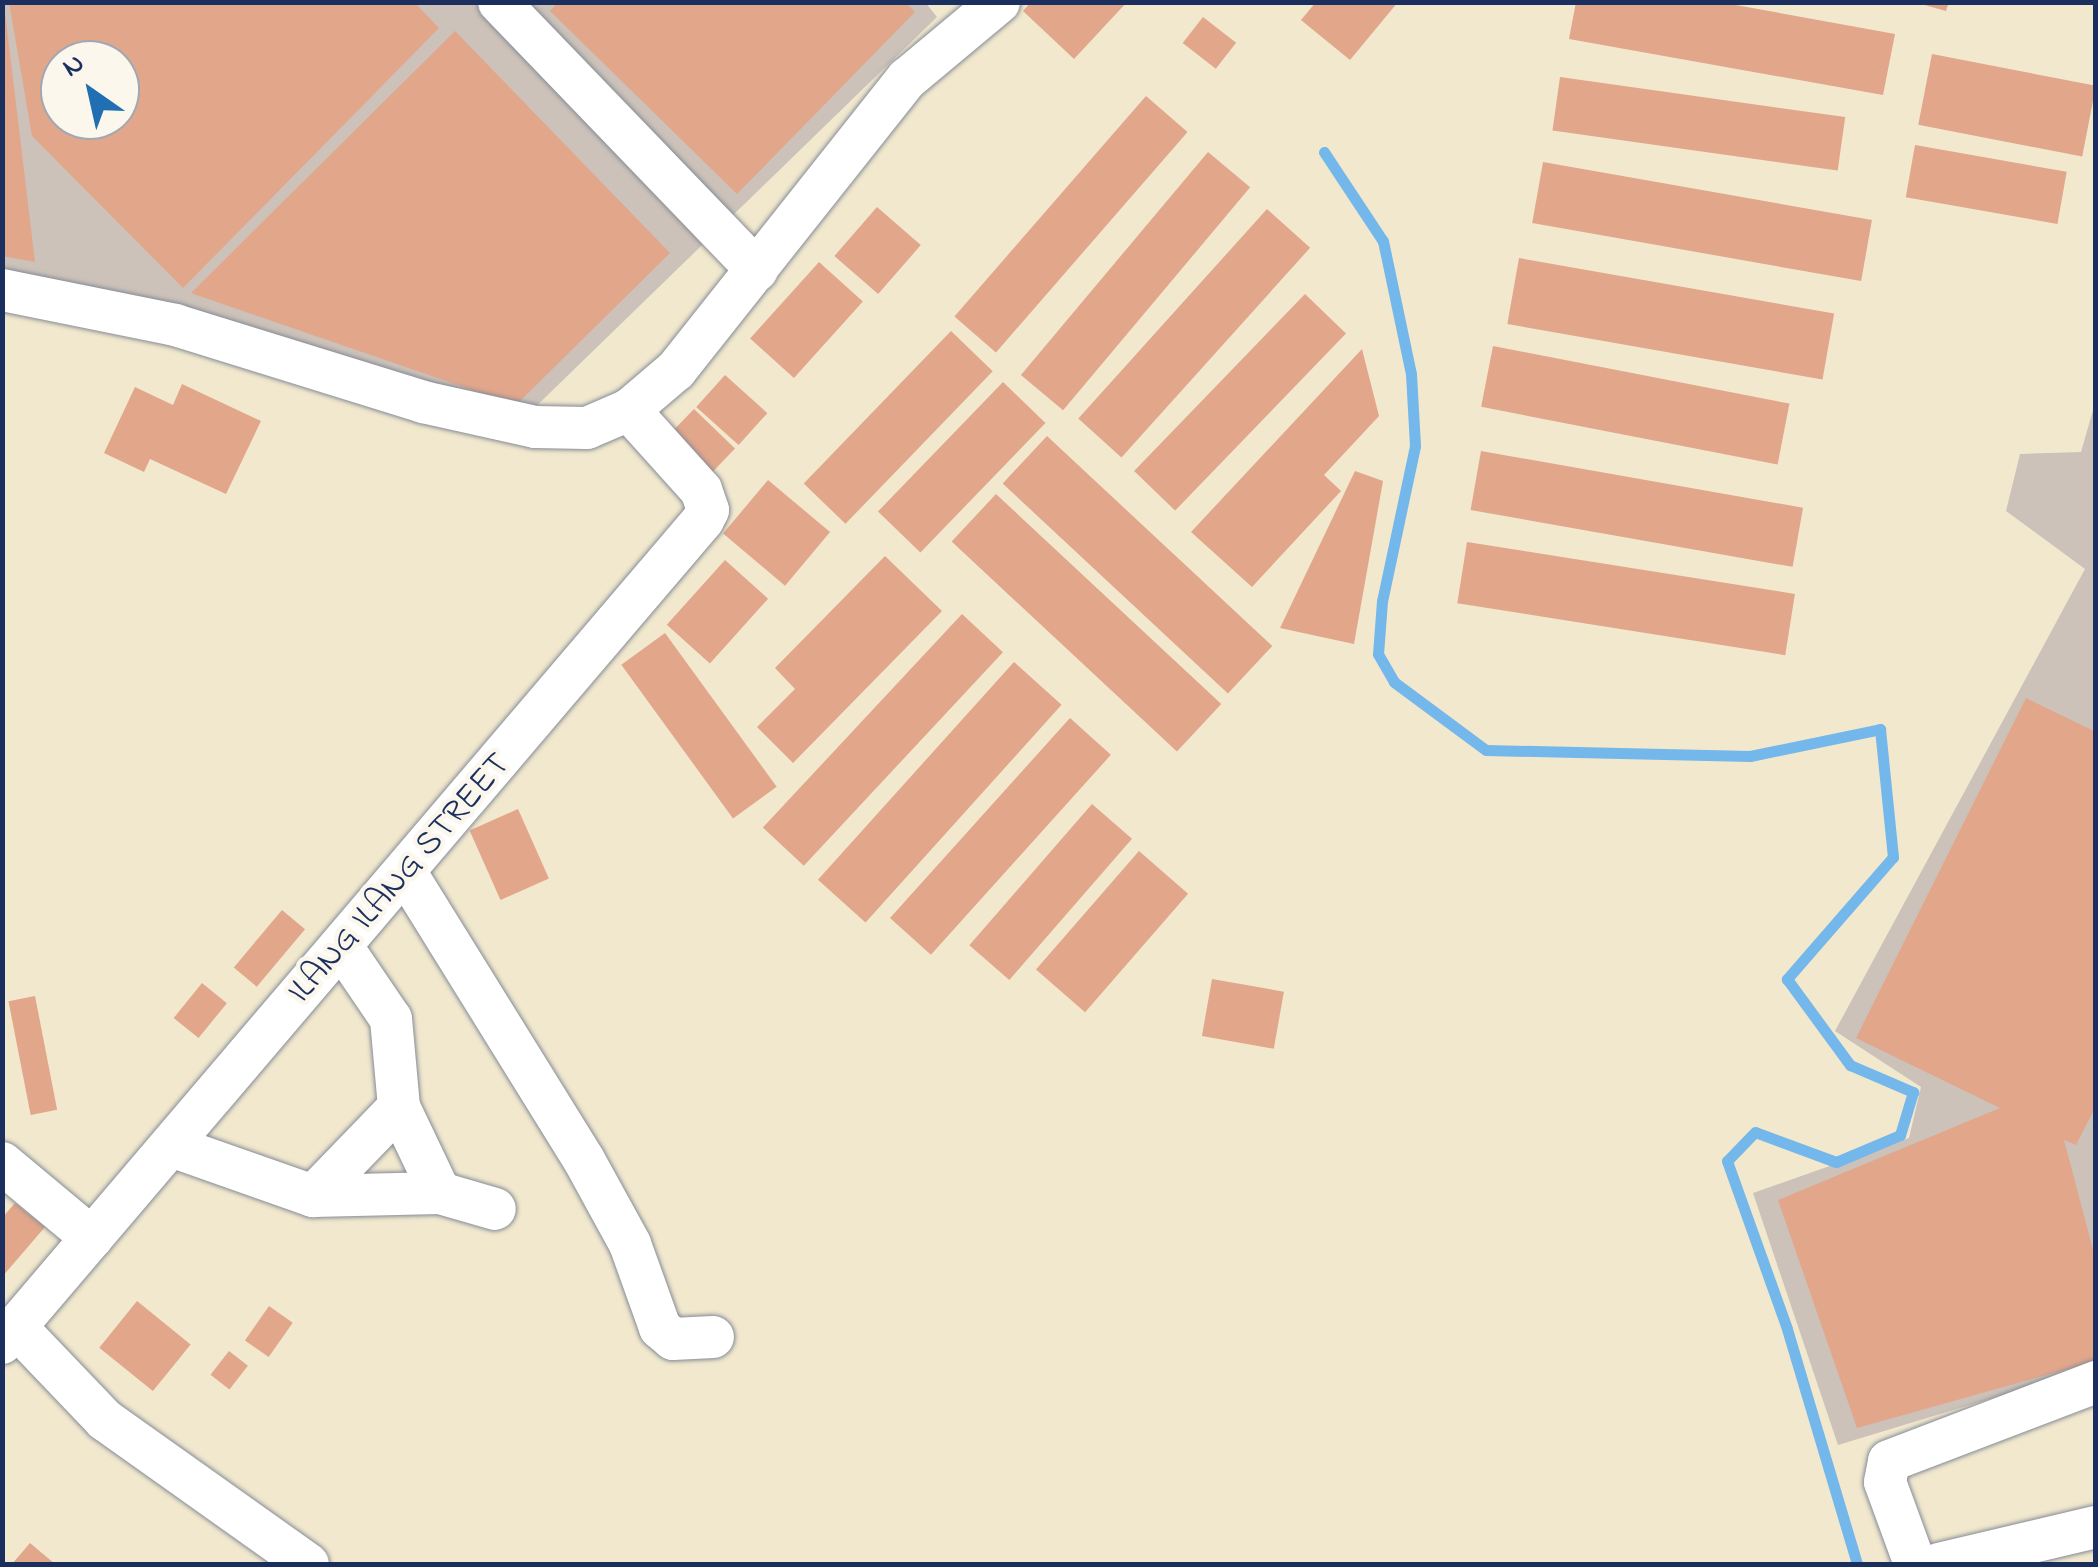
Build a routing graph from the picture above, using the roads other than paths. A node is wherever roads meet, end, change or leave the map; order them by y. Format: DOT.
graph roads {
  1 [pos="499,2"];
  2 [pos="1000,2"];
  3 [pos="757,270"];
  4 [pos="2,290"];
  5 [pos="628,410"];
  6 [pos="406,873"];
  7 [pos="342,947"];
  8 [pos="399,1107"];
  9 [pos="171,1146"];
  10 [pos="2,1163"];
  11 [pos="440,1193"];
  12 [pos="313,1196"];
  13 [pos="495,1210"];
  14 [pos="92,1238"];
  15 [pos="9,1335"];
  16 [pos="713,1337"];
  17 [pos="2096,1382"];
  18 [pos="2096,1528"];
  19 [pos="308,1564"];
  20 [pos="1915,1564"];
  21 [pos="1939,1564"];
  1 -- 3 [label="street"];
  2 -- 3 [label="street"];
  3 -- 5 [label="street"];
  4 -- 5 [label="street"];
  5 -- 6 [label="street, ILANG ILANG STREET"];
  6 -- 7 [label="street, ILANG ILANG STREET"];
  6 -- 16 [label="street"];
  7 -- 8 [label="street"];
  7 -- 9 [label="street, ILANG ILANG STREET"];
  8 -- 11 [label="street"];
  8 -- 12 [label="street"];
  9 -- 12 [label="street"];
  9 -- 14 [label="street, ILANG ILANG STREET"];
  10 -- 14 [label="street"];
  11 -- 12 [label="street"];
  11 -- 13 [label="street"];
  14 -- 15 [label="street, ILANG ILANG STREET"];
  15 -- 19 [label="street"];
  17 -- 20 [label="street"];
  18 -- 21 [label="street"];
}
